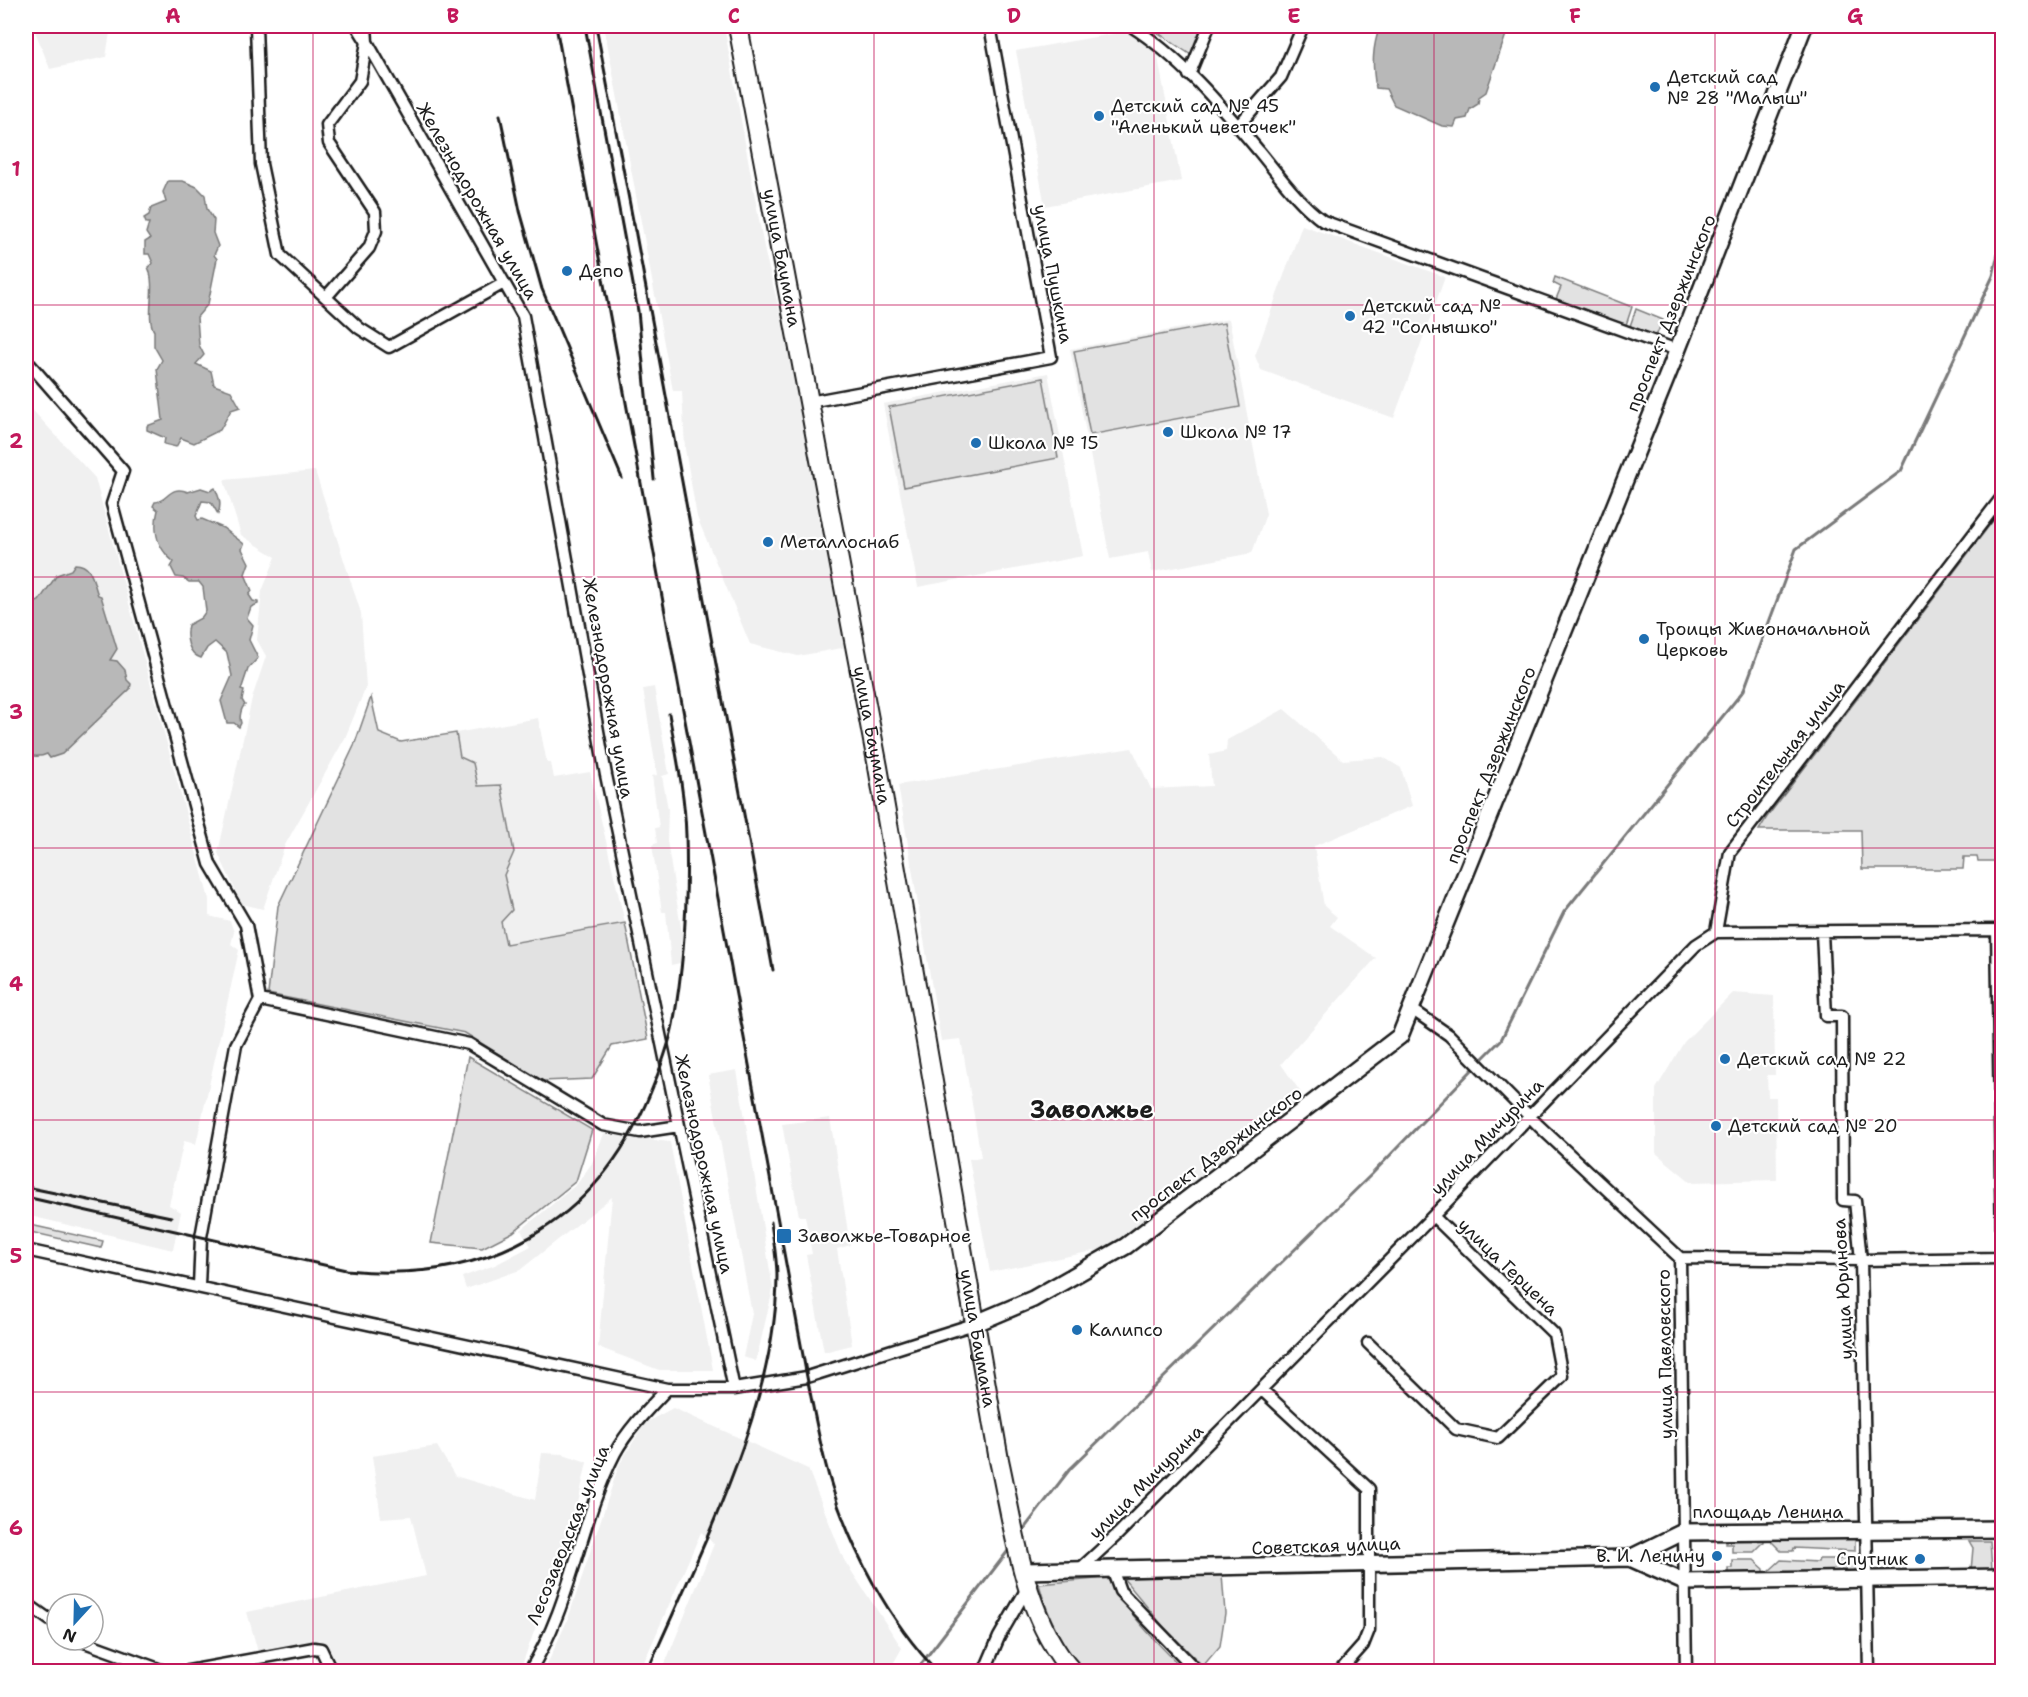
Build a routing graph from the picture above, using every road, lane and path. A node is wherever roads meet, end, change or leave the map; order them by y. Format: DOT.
graph roads {
  1 [pos="256,26"];
  2 [pos="357,26"];
  3 [pos="366,26"];
  4 [pos="738,26"];
  5 [pos="990,26"];
  6 [pos="1131,26"];
  7 [pos="1209,26"];
  8 [pos="1303,26"];
  9 [pos="1804,26"];
  10 [pos="367,42"];
  11 [pos="1188,75"];
  12 [pos="1238,126"];
  13 [pos="504,283"];
  14 [pos="327,296"];
  15 [pos="1677,350"];
  16 [pos="26,360"];
  17 [pos="809,402"];
  18 [pos="2002,497"];
  19 [pos="2000,930"];
  20 [pos="1716,932"];
  21 [pos="1822,932"];
  22 [pos="260,1000"];
  23 [pos="1413,1010"];
  24 [pos="1529,1116"];
  25 [pos="679,1126"];
  26 [pos="1433,1216"];
  27 [pos="2002,1244"];
  28 [pos="26,1250"];
  29 [pos="1680,1257"];
  30 [pos="2002,1258"];
  31 [pos="1862,1260"];
  32 [pos="199,1286"];
  33 [pos="974,1324"];
  34 [pos="1368,1343"];
  35 [pos="667,1389"];
  36 [pos="734,1389"];
  37 [pos="1262,1390"];
  38 [pos="2002,1529"];
  39 [pos="1866,1531"];
  40 [pos="1683,1532"];
  41 [pos="1630,1558"];
  42 [pos="1371,1564"];
  43 [pos="1080,1569"];
  44 [pos="1112,1569"];
  45 [pos="2002,1577"];
  46 [pos="1027,1578"];
  47 [pos="1867,1580"];
  48 [pos="1684,1582"];
  49 [pos="26,1603"];
  50 [pos="45,1616"];
  51 [pos="105,1649"];
  52 [pos="167,1671"];
  53 [pos="183,1671"];
  54 [pos="332,1671"];
  55 [pos="529,1671"];
  56 [pos="984,1671"];
  57 [pos="1073,1671"];
  58 [pos="1198,1671"];
  59 [pos="1339,1671"];
  60 [pos="1686,1671"];
  61 [pos="1869,1671"];
  1 -- 14 [label="street"];
  2 -- 10 [label="street"];
  3 -- 10 [label="street, Железнодорожная улица"];
  4 -- 17 [label="main road, улица Баумана"];
  5 -- 17 [label="street, улица Пушкина"];
  6 -- 11 [label="street"];
  7 -- 11 [label="street"];
  8 -- 12 [label="street"];
  9 -- 15 [label="street, проспект Дзержинского"];
  10 -- 13 [label="street, Железнодорожная улица"];
  10 -- 14 [label="street"];
  11 -- 12 [label="street"];
  12 -- 15 [label="street"];
  13 -- 14 [label="street"];
  13 -- 25 [label="street, Железнодорожная улица"];
  15 -- 23 [label="street, проспект Дзержинского"];
  16 -- 22 [label="street"];
  17 -- 33 [label="main road, улица Баумана"];
  18 -- 20 [label="street, Строительная улица"];
  19 -- 21 [label="street"];
  19 -- 27 [label="street"];
  20 -- 21 [label="street"];
  20 -- 24 [label="street, улица Мичурина"];
  21 -- 31 [label="street, улица Юринова"];
  22 -- 25 [label="street"];
  22 -- 32 [label="street"];
  23 -- 24 [label="street, улица Павловского"];
  23 -- 33 [label="street, проспект Дзержинского"];
  24 -- 26 [label="street, улица Мичурина"];
  24 -- 29 [label="street, улица Павловского"];
  25 -- 36 [label="street, Железнодорожная улица"];
  26 -- 34 [label="street, улица Герцена"];
  26 -- 37 [label="street, улица Мичурина"];
  28 -- 32 [label="street"];
  29 -- 31 [label="street"];
  29 -- 40 [label="street, улица Павловского"];
  30 -- 31 [label="street"];
  31 -- 39 [label="street, улица Юринова"];
  32 -- 35 [label="street"];
  33 -- 36 [label="street"];
  33 -- 46 [label="main road, улица Баумана"];
  35 -- 36 [label="street"];
  35 -- 55 [label="street, Лесозаводская улица"];
  37 -- 42 [label="street"];
  37 -- 43 [label="street, улица Мичурина"];
  38 -- 39 [label="street, площадь Ленина"];
  39 -- 40 [label="street, площадь Ленина"];
  39 -- 47 [label="street, улица Юринова"];
  40 -- 41 [label="street, площадь Ленина"];
  40 -- 48 [label="street, улица Павловского"];
  41 -- 42 [label="street, Советская улица"];
  41 -- 48 [label="street"];
  42 -- 44 [label="street, Советская улица"];
  42 -- 59 [label="street"];
  43 -- 44 [label="street, Советская улица"];
  43 -- 46 [label="street, Советская улица"];
  44 -- 58 [label="street"];
  45 -- 47 [label="street"];
  46 -- 56 [label="street"];
  46 -- 57 [label="main road, улица Баумана"];
  47 -- 48 [label="street"];
  47 -- 61 [label="street, улица Юринова"];
  48 -- 60 [label="street, улица Павловского"];
  49 -- 50 [label="street"];
  51 -- 52 [label="street"];
  53 -- 54 [label="street"];
}
